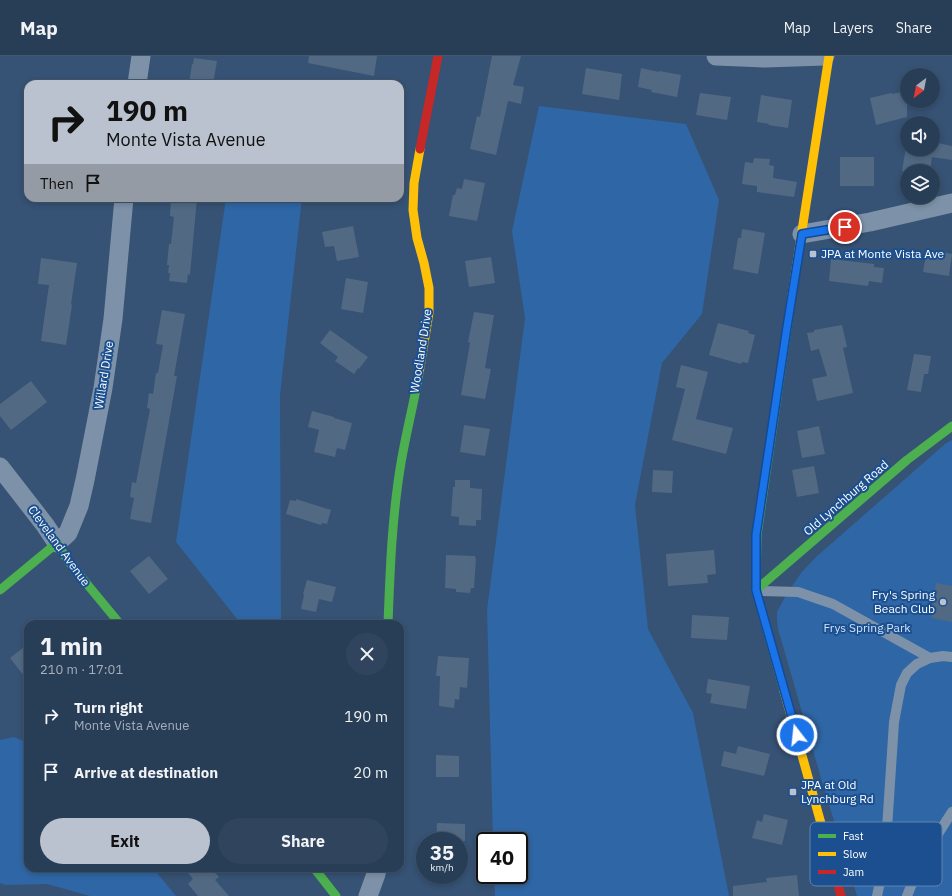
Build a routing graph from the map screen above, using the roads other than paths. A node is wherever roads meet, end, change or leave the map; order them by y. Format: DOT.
graph roads {
  1 [pos="141,56"];
  2 [pos="438,56"];
  3 [pos="716,56"];
  4 [pos="825,56"];
  5 [pos="829,56"];
  6 [pos="138,80"];
  7 [pos="124,202"];
  8 [pos="952,203"];
  9 [pos="802,234"];
  10 [pos="952,426"];
  11 [pos="0,467"];
  12 [pos="57,543"];
  13 [pos="0,590"];
  14 [pos="756,590"];
  15 [pos="117,620"];
  16 [pos="388,620"];
  17 [pos="952,657"];
  18 [pos="930,658"];
  19 [pos="952,812"];
  20 [pos="820,822"];
  21 [pos="887,822"];
  22 [pos="942,828"];
  23 [pos="317,872"];
  24 [pos="376,872"];
  25 [pos="838,886"];
  26 [pos="879,886"];
  27 [pos="911,886"];
  28 [pos="336,896"];
  29 [pos="368,896"];
  30 [pos="841,896"];
  31 [pos="877,896"];
  32 [pos="907,896"];
  1 -- 6 [label="street"];
  2 -- 16 [label="street, Woodland Drive"];
  3 -- 4 [label="street"];
  5 -- 9 [label="street"];
  7 -- 12 [label="street, Willard Drive"];
  8 -- 9 [label="street"];
  9 -- 14 [label="street"];
  10 -- 14 [label="street, Old Lynchburg Road"];
  11 -- 12 [label="street, Cleveland Avenue"];
  12 -- 13 [label="street"];
  12 -- 15 [label="street, Cleveland Avenue"];
  14 -- 18 [label="lane"];
  14 -- 20 [label="street"];
  17 -- 18 [label="lane"];
  18 -- 21 [label="lane"];
  19 -- 22 [label="lane"];
  23 -- 28 [label="street"];
  24 -- 29 [label="street"];
  25 -- 30 [label="street"];
  26 -- 31 [label="lane"];
  27 -- 32 [label="lane"];
}
